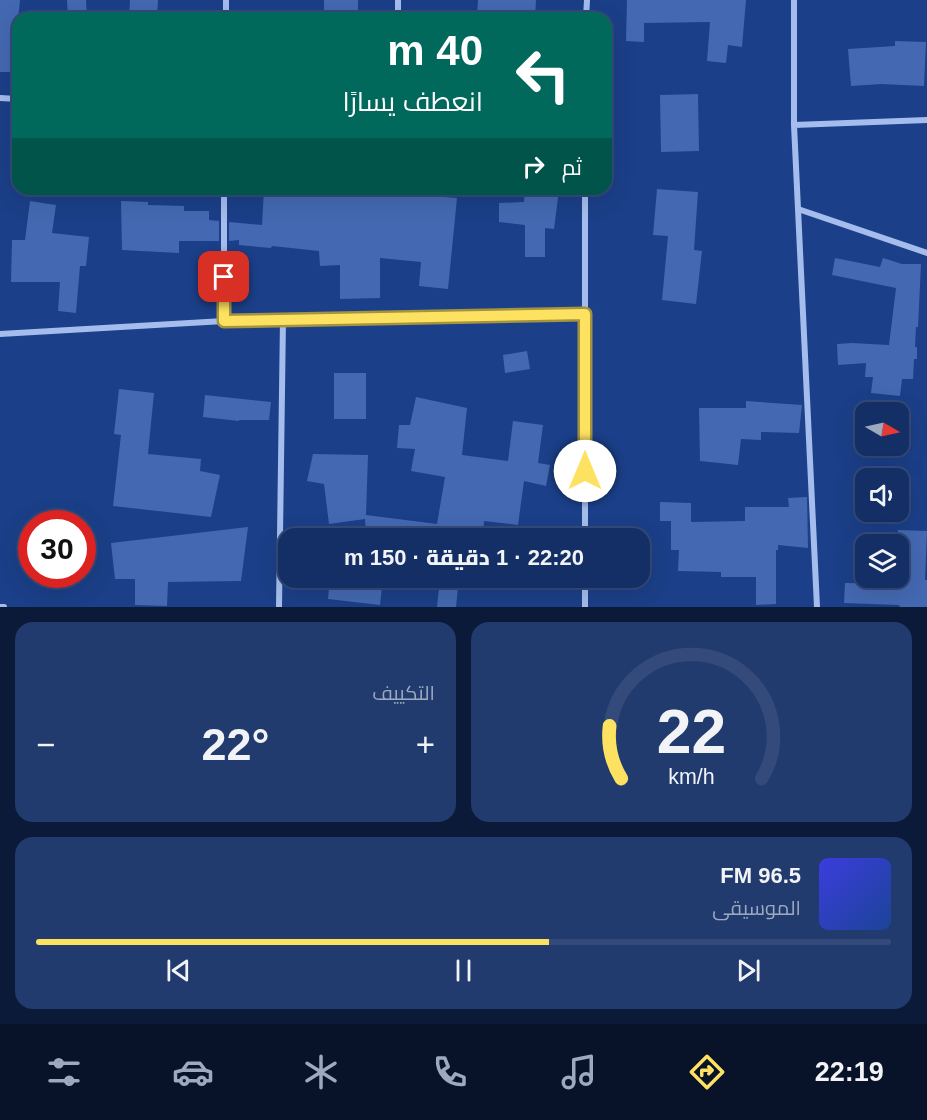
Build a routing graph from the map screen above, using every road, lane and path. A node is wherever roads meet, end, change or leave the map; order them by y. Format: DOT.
graph roads {
  1 [pos="794,0"];
  2 [pos="927,120"];
  3 [pos="794,125"];
  4 [pos="224,195"];
  5 [pos="585,195"];
  6 [pos="798,209"];
  7 [pos="927,253"];
  8 [pos="585,314"];
  9 [pos="284,319"];
  10 [pos="224,321"];
  11 [pos="0,334"];
  12 [pos="585,528"];
  13 [pos="585,588"];
  14 [pos="279,607"];
  15 [pos="585,607"];
  16 [pos="817,607"];
  1 -- 3 [label="street"];
  2 -- 3 [label="street"];
  3 -- 6 [label="street"];
  4 -- 10 [label="street"];
  5 -- 8 [label="street"];
  6 -- 7 [label="street"];
  6 -- 16 [label="street"];
  8 -- 9 [label="street"];
  8 -- 12 [label="street"];
  9 -- 10 [label="street"];
  9 -- 14 [label="street"];
  10 -- 11 [label="street"];
  13 -- 15 [label="street"];
}
